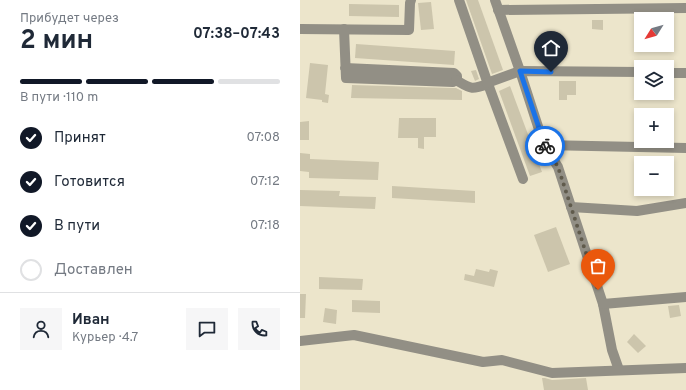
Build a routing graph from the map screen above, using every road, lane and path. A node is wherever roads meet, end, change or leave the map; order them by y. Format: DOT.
graph roads {
  1 [pos="411,0"];
  2 [pos="459,0"];
  3 [pos="495,0"];
  4 [pos="686,8"];
  5 [pos="498,10"];
  6 [pos="300,29"];
  7 [pos="344,29"];
  8 [pos="520,71"];
  9 [pos="634,72"];
  10 [pos="674,72"];
  11 [pos="686,73"];
  12 [pos="488,83"];
  13 [pos="544,145"];
  14 [pos="686,148"];
  15 [pos="523,179"];
  16 [pos="686,204"];
  17 [pos="571,207"];
  18 [pos="686,297"];
  19 [pos="603,304"];
  20 [pos="300,341"];
  21 [pos="686,368"];
  22 [pos="619,370"];
  1 -- 7 [label="street"];
  2 -- 12 [label="street"];
  3 -- 5 [label="street"];
  4 -- 5 [label="street"];
  5 -- 8 [label="street"];
  6 -- 7 [label="street"];
  7 -- 12 [label="street"];
  8 -- 9 [label="street"];
  8 -- 12 [label="street"];
  8 -- 13 [label="street"];
  10 -- 11 [label="street"];
  12 -- 15 [label="street"];
  13 -- 14 [label="street"];
  13 -- 17 [label="street"];
  16 -- 17 [label="street"];
  17 -- 19 [label="street"];
  18 -- 19 [label="street"];
  19 -- 22 [label="street"];
  20 -- 22 [label="street"];
  21 -- 22 [label="street"];
}
